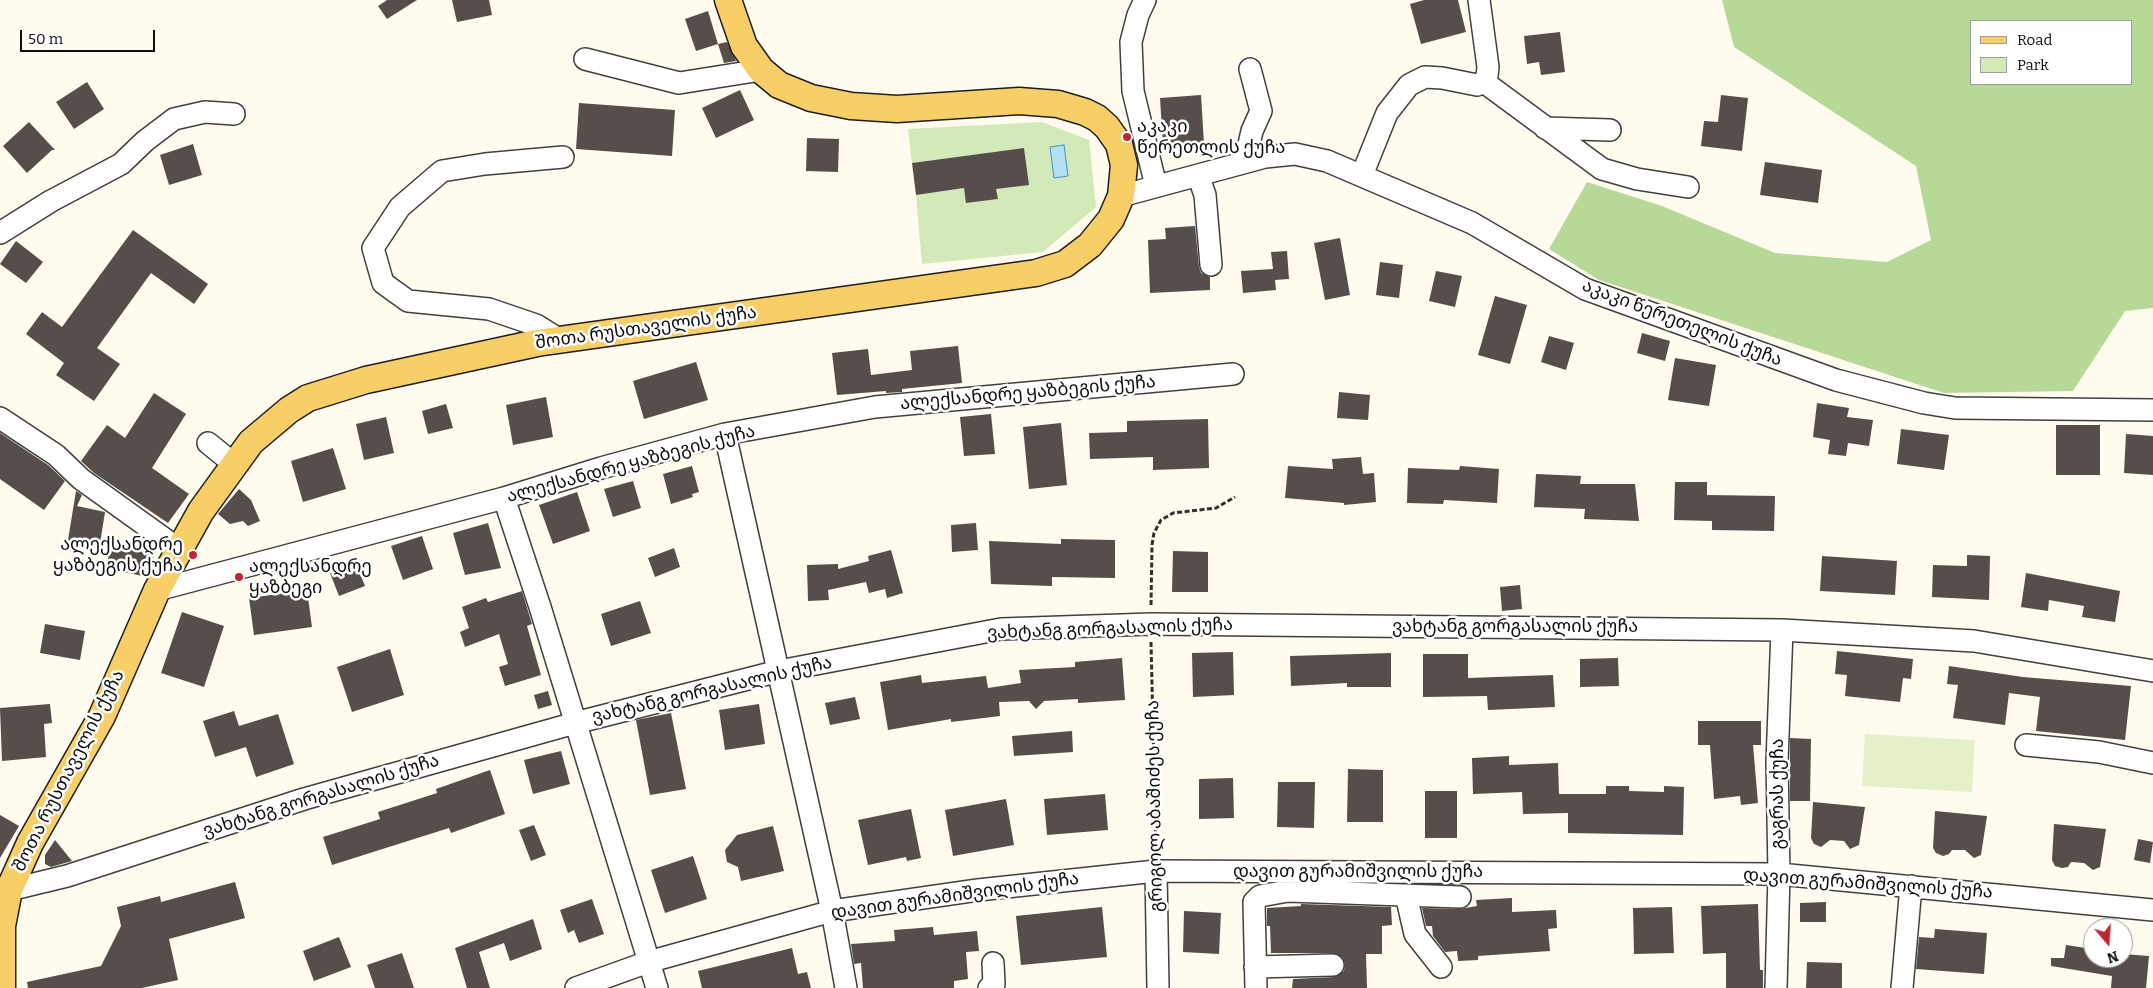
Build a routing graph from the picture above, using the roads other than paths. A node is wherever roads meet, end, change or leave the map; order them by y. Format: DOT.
graph roads {
  1 [pos="728,0"];
  2 [pos="1145,0"];
  3 [pos="1479,0"];
  4 [pos="585,59"];
  5 [pos="1250,69"];
  6 [pos="761,70"];
  7 [pos="1484,82"];
  8 [pos="234,114"];
  9 [pos="1545,128"];
  10 [pos="1610,130"];
  11 [pos="563,157"];
  12 [pos="1244,162"];
  13 [pos="1198,175"];
  14 [pos="1362,175"];
  15 [pos="1156,186"];
  16 [pos="1688,186"];
  17 [pos="1121,196"];
  18 [pos="0,233"];
  19 [pos="1211,265"];
  20 [pos="560,340"];
  21 [pos="1233,374"];
  22 [pos="2153,410"];
  23 [pos="0,418"];
  24 [pos="725,434"];
  25 [pos="208,442"];
  26 [pos="234,464"];
  27 [pos="504,498"];
  28 [pos="180,550"];
  29 [pos="157,590"];
  30 [pos="1782,630"];
  31 [pos="779,671"];
  32 [pos="2153,671"];
  33 [pos="575,723"];
  34 [pos="2026,744"];
  35 [pos="2153,763"];
  36 [pos="1156,871"];
  37 [pos="1778,874"];
  38 [pos="1911,886"];
  39 [pos="4,889"];
  40 [pos="2153,892"];
  41 [pos="1406,895"];
  42 [pos="1460,897"];
  43 [pos="2153,902"];
  44 [pos="2153,910"];
  45 [pos="832,911"];
  46 [pos="648,962"];
  47 [pos="993,963"];
  48 [pos="1333,965"];
  49 [pos="1442,967"];
  50 [pos="1256,978"];
  51 [pos="2,988"];
  52 [pos="576,988"];
  53 [pos="657,988"];
  54 [pos="846,988"];
  55 [pos="989,988"];
  56 [pos="1158,988"];
  57 [pos="1776,988"];
  58 [pos="1902,988"];
  1 -- 6 [label="main road, შოთა რუსთაველის ქუჩა"];
  2 -- 15 [label="street"];
  3 -- 7 [label="street"];
  4 -- 6 [label="street"];
  5 -- 12 [label="street"];
  6 -- 17 [label="main road, შოთა რუსთაველის ქუჩა"];
  7 -- 9 [label="street"];
  7 -- 14 [label="street"];
  8 -- 18 [label="street"];
  9 -- 10 [label="street"];
  9 -- 16 [label="street"];
  11 -- 20 [label="street"];
  12 -- 13 [label="street, აკაკი წერეთელის ქუჩა"];
  12 -- 14 [label="street, აკაკი წერეთელის ქუჩა"];
  13 -- 15 [label="street, აკაკი წერეთელის ქუჩა"];
  13 -- 19 [label="street"];
  14 -- 22 [label="street, აკაკი წერეთელის ქუჩა"];
  15 -- 17 [label="street, აკაკი წერეთელის ქუჩა"];
  17 -- 20 [label="main road, შოთა რუსთაველის ქუჩა"];
  20 -- 26 [label="main road, შოთა რუსთაველის ქუჩა"];
  21 -- 24 [label="street, ალექსანდრე ყაზბეგის ქუჩა"];
  23 -- 28 [label="street"];
  24 -- 27 [label="street, ალექსანდრე ყაზბეგის ქუჩა"];
  24 -- 31 [label="street"];
  25 -- 26 [label="street"];
  26 -- 28 [label="main road, შოთა რუსთაველის ქუჩა"];
  27 -- 29 [label="street, ალექსანდრე ყაზბეგის ქუჩა"];
  27 -- 33 [label="street"];
  28 -- 29 [label="main road, შოთა რუსთაველის ქუჩა"];
  29 -- 39 [label="main road, შოთა რუსთაველის ქუჩა"];
  30 -- 31 [label="street, ვახტანგ გორგასალის ქუჩა"];
  30 -- 32 [label="street, ვახტანგ გორგასალის ქუჩა"];
  30 -- 37 [label="street, გაგრას ქუჩა"];
  31 -- 33 [label="street, ვახტანგ გორგასალის ქუჩა"];
  31 -- 45 [label="street"];
  33 -- 39 [label="street, ვახტანგ გორგასალის ქუჩა"];
  33 -- 46 [label="street"];
  34 -- 35 [label="street"];
  36 -- 37 [label="street, დავით გურამიშვილის ქუჩა"];
  36 -- 45 [label="street, დავით გურამიშვილის ქუჩა"];
  36 -- 56 [label="street, გრიგოლ აბაშიძეს ქუჩა"];
  37 -- 38 [label="street, დავით გურამიშვილის ქუჩა"];
  37 -- 57 [label="street, გაგრას ქუჩა"];
  38 -- 44 [label="street, დავით გურამიშვილის ქუჩა"];
  38 -- 58 [label="street"];
  39 -- 51 [label="main road, შოთა რუსთაველის ქუჩა"];
  40 -- 43 [label="street"];
  41 -- 42 [label="street"];
  41 -- 49 [label="street"];
  41 -- 50 [label="street"];
  45 -- 46 [label="street, დავით გურამიშვილის ქუჩა"];
  45 -- 54 [label="street"];
  46 -- 52 [label="street, დავით გურამიშვილის ქუჩა"];
  46 -- 53 [label="street"];
  47 -- 55 [label="street"];
  48 -- 50 [label="street"];
}
